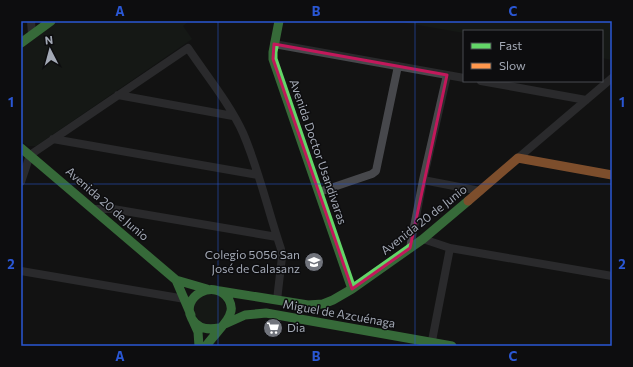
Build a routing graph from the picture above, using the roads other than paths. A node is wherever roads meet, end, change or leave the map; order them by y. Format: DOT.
graph roads {
  1 [pos="30,21"];
  2 [pos="51,21"];
  3 [pos="279,21"];
  4 [pos="32,34"];
  5 [pos="21,43"];
  6 [pos="274,44"];
  7 [pos="398,66"];
  8 [pos="447,75"];
  9 [pos="463,78"];
  10 [pos="612,78"];
  11 [pos="487,82"];
  12 [pos="118,96"];
  13 [pos="586,100"];
  14 [pos="233,116"];
  15 [pos="53,139"];
  16 [pos="21,148"];
  17 [pos="30,155"];
  18 [pos="518,158"];
  19 [pos="258,175"];
  20 [pos="612,175"];
  21 [pos="423,180"];
  22 [pos="21,182"];
  23 [pos="480,191"];
  24 [pos="320,192"];
  25 [pos="94,209"];
  26 [pos="277,237"];
  27 [pos="423,239"];
  28 [pos="410,248"];
  29 [pos="450,248"];
  30 [pos="21,271"];
  31 [pos="612,276"];
  32 [pos="176,280"];
  33 [pos="207,289"];
  34 [pos="352,289"];
  35 [pos="220,291"];
  36 [pos="185,300"];
  37 [pos="277,300"];
  38 [pos="192,318"];
  39 [pos="222,326"];
  40 [pos="432,344"];
  41 [pos="199,346"];
  42 [pos="206,346"];
  43 [pos="452,346"];
  1 -- 4 [label="street"];
  2 -- 4 [label="street"];
  3 -- 6 [label="street, Avenida Doctor Usandivaras"];
  4 -- 5 [label="street"];
  6 -- 7 [label="street"];
  6 -- 24 [label="street, Avenida Doctor Usandivaras"];
  7 -- 8 [label="street"];
  7 -- 24 [label="street"];
  8 -- 9 [label="street"];
  8 -- 21 [label="street"];
  10 -- 13 [label="street, Avenida 20 de Junio"];
  11 -- 13 [label="street"];
  12 -- 14 [label="street"];
  12 -- 14 [label="street"];
  12 -- 15 [label="street"];
  13 -- 18 [label="street, Avenida 20 de Junio"];
  14 -- 19 [label="street"];
  15 -- 17 [label="street"];
  15 -- 19 [label="street"];
  16 -- 17 [label="street, Avenida 20 de Junio"];
  17 -- 22 [label="street"];
  17 -- 25 [label="street, Avenida 20 de Junio"];
  18 -- 20 [label="street"];
  18 -- 23 [label="street, Avenida 20 de Junio"];
  19 -- 26 [label="street"];
  21 -- 23 [label="street"];
  21 -- 28 [label="street"];
  23 -- 27 [label="street, Avenida 20 de Junio"];
  24 -- 34 [label="street, Avenida Doctor Usandivaras"];
  25 -- 26 [label="street"];
  25 -- 32 [label="street, Avenida 20 de Junio"];
  26 -- 37 [label="street"];
  27 -- 28 [label="street, Avenida 20 de Junio"];
  27 -- 29 [label="street"];
  28 -- 34 [label="street, Avenida 20 de Junio"];
  29 -- 31 [label="street"];
  29 -- 40 [label="street"];
  30 -- 36 [label="street"];
  32 -- 33 [label="street, Avenida 20 de Junio"];
  32 -- 36 [label="street, Avenida 20 de Junio"];
  33 -- 35 [label="street"];
  33 -- 38 [label="street"];
  34 -- 37 [label="street, Avenida 20 de Junio"];
  35 -- 37 [label="street, Avenida 20 de Junio"];
  35 -- 39 [label="street"];
  36 -- 38 [label="street, Avenida 20 de Junio"];
  38 -- 39 [label="street"];
  38 -- 41 [label="street, Avenida 20 de Junio"];
  39 -- 40 [label="street, Miguel de Azcuénaga"];
  39 -- 42 [label="street"];
  40 -- 43 [label="street, Miguel de Azcuénaga"];
}
